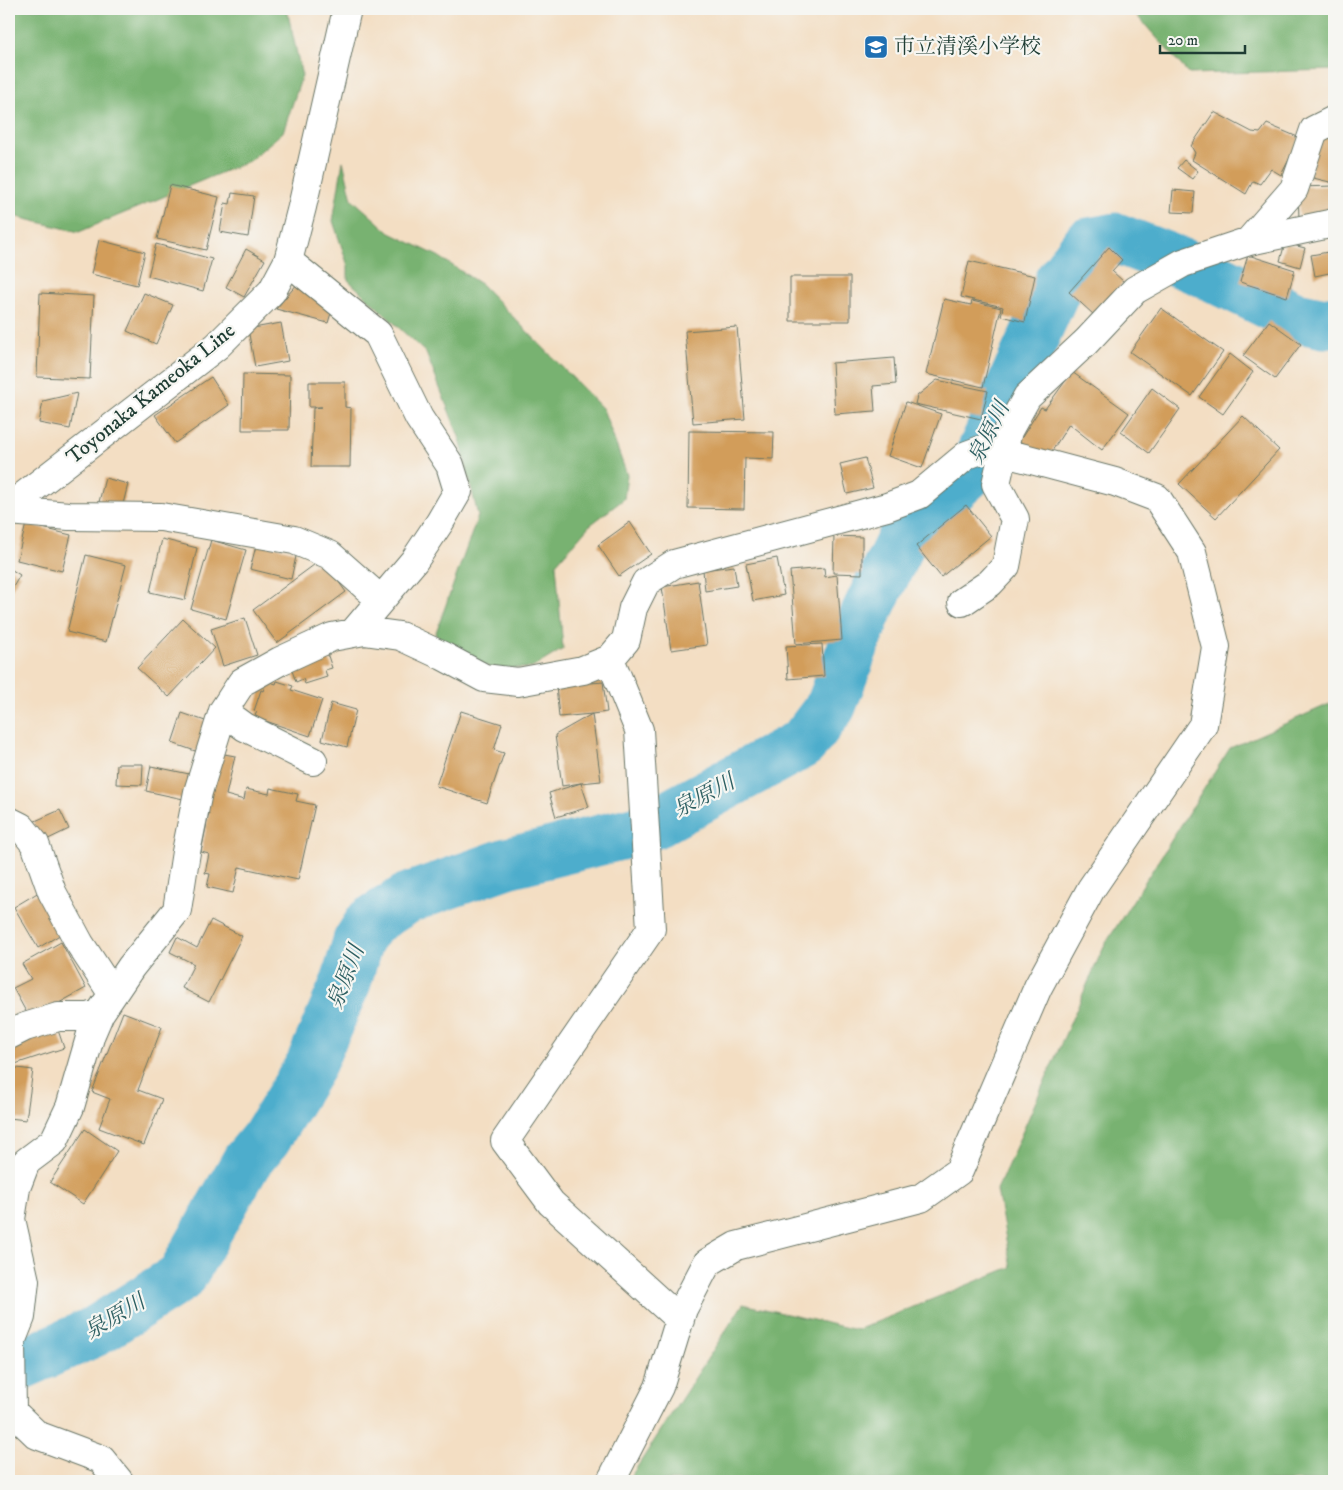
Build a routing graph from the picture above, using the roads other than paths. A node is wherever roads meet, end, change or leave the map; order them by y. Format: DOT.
graph roads {
  1 [pos="347,9"];
  2 [pos="1334,120"];
  3 [pos="1334,223"];
  4 [pos="1249,241"];
  5 [pos="288,261"];
  6 [pos="1003,452"];
  7 [pos="9,507"];
  8 [pos="9,511"];
  9 [pos="381,600"];
  10 [pos="962,602"];
  11 [pos="353,633"];
  12 [pos="610,659"];
  13 [pos="223,711"];
  14 [pos="313,761"];
  15 [pos="9,821"];
  16 [pos="106,1003"];
  17 [pos="9,1035"];
  18 [pos="680,1320"];
  19 [pos="10,1343"];
  20 [pos="119,1481"];
  21 [pos="611,1481"];
  1 -- 5 [label="street, Toyonaka Kameoka Line"];
  2 -- 4 [label="street"];
  3 -- 4 [label="street"];
  4 -- 6 [label="street"];
  5 -- 7 [label="street, Toyonaka Kameoka Line"];
  5 -- 9 [label="street"];
  6 -- 10 [label="street"];
  6 -- 12 [label="street"];
  6 -- 18 [label="street"];
  8 -- 9 [label="street"];
  9 -- 11 [label="street"];
  11 -- 12 [label="street"];
  11 -- 13 [label="street"];
  12 -- 18 [label="street"];
  13 -- 14 [label="street"];
  13 -- 16 [label="street"];
  15 -- 16 [label="street"];
  16 -- 17 [label="street"];
  16 -- 19 [label="street"];
  18 -- 21 [label="street"];
  19 -- 20 [label="street"];
}
